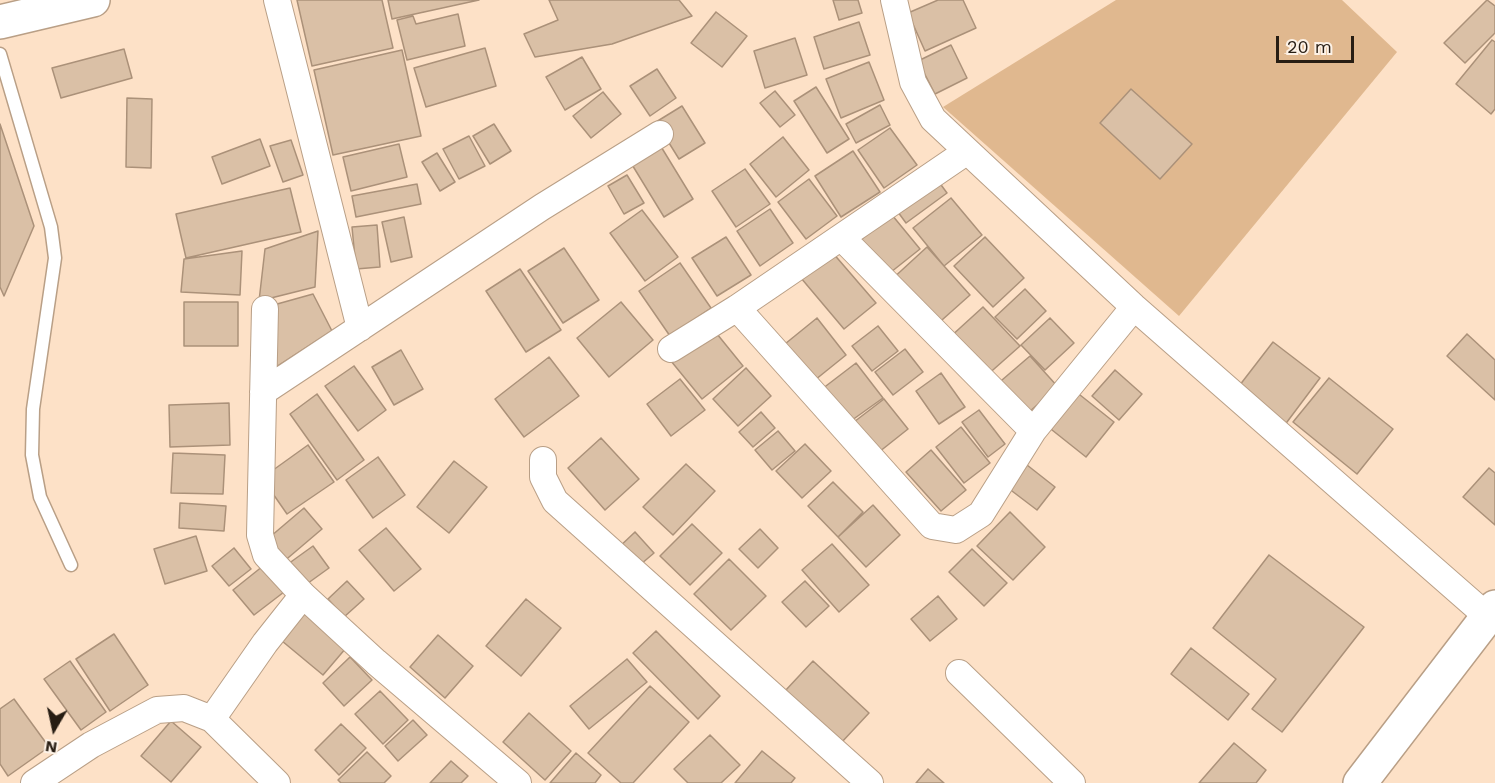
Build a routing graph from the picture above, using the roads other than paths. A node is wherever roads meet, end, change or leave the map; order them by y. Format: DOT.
graph roads {
  1 [pos="93,0"];
  2 [pos="277,0"];
  3 [pos="894,0"];
  4 [pos="0,22"];
  5 [pos="0,54"];
  6 [pos="660,135"];
  7 [pos="966,152"];
  8 [pos="842,238"];
  9 [pos="1134,307"];
  10 [pos="737,308"];
  11 [pos="265,309"];
  12 [pos="360,328"];
  13 [pos="671,349"];
  14 [pos="263,393"];
  15 [pos="1033,432"];
  16 [pos="543,460"];
  17 [pos="71,565"];
  18 [pos="303,595"];
  19 [pos="1492,612"];
  20 [pos="959,673"];
  21 [pos="212,719"];
  22 [pos="34,783"];
  23 [pos="277,783"];
  24 [pos="518,783"];
  25 [pos="870,783"];
  26 [pos="1071,783"];
  27 [pos="1360,783"];
  1 -- 4 [label="main road"];
  2 -- 12 [label="street"];
  3 -- 7 [label="street"];
  5 -- 17 [label="lane"];
  6 -- 12 [label="street"];
  7 -- 8 [label="street"];
  7 -- 9 [label="street"];
  8 -- 10 [label="street"];
  8 -- 15 [label="street"];
  9 -- 15 [label="street"];
  9 -- 19 [label="street"];
  10 -- 13 [label="street"];
  10 -- 15 [label="street"];
  11 -- 14 [label="street"];
  12 -- 14 [label="street"];
  14 -- 18 [label="street"];
  16 -- 25 [label="street"];
  18 -- 21 [label="street"];
  18 -- 24 [label="street"];
  19 -- 27 [label="main road"];
  20 -- 26 [label="street"];
  21 -- 22 [label="street"];
  21 -- 23 [label="street"];
}
